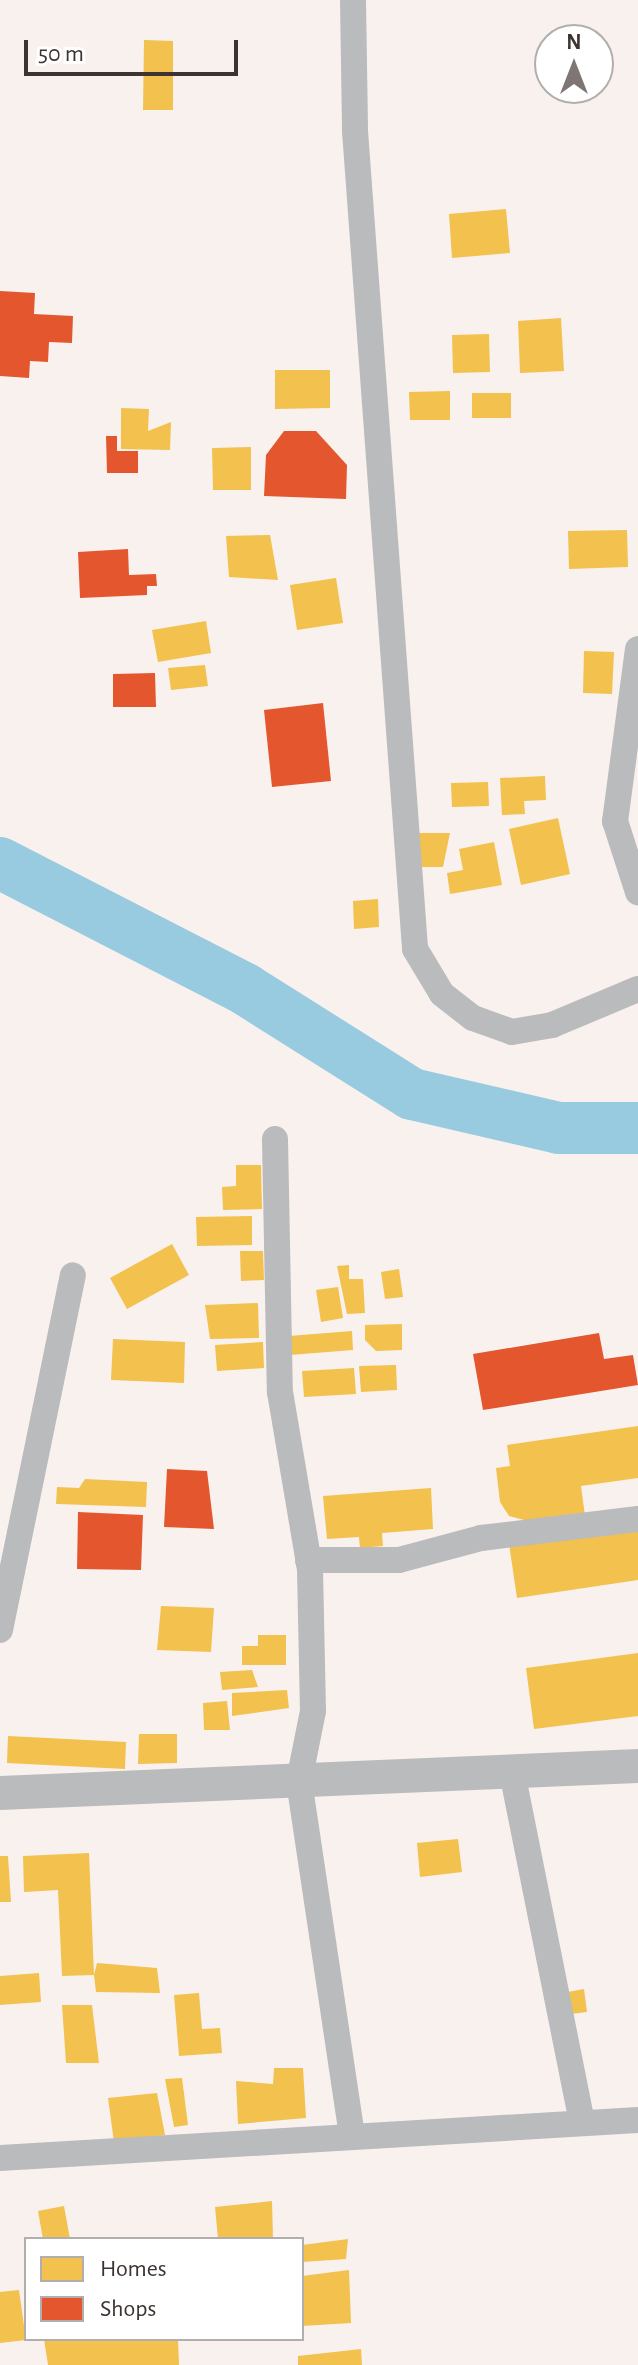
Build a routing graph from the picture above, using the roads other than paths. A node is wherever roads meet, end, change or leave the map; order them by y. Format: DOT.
graph roads {
  1 [pos="353,0"];
  2 [pos="638,649"];
  3 [pos="638,892"];
  4 [pos="638,989"];
  5 [pos="275,1139"];
  6 [pos="73,1275"];
  7 [pos="638,1519"];
  8 [pos="308,1560"];
  9 [pos="0,1630"];
  10 [pos="638,1766"];
  11 [pos="512,1772"];
  12 [pos="299,1781"];
  13 [pos="0,1793"];
  14 [pos="638,2120"];
  15 [pos="582,2123"];
  16 [pos="352,2136"];
  17 [pos="0,2158"];
  1 -- 4 [label="street"];
  2 -- 3 [label="street"];
  5 -- 8 [label="street"];
  6 -- 9 [label="street"];
  7 -- 8 [label="street"];
  8 -- 12 [label="street"];
  10 -- 11 [label="street"];
  11 -- 12 [label="street"];
  11 -- 15 [label="street"];
  12 -- 13 [label="street"];
  12 -- 16 [label="street"];
  14 -- 15 [label="street"];
  15 -- 16 [label="street"];
  16 -- 17 [label="street"];
}
